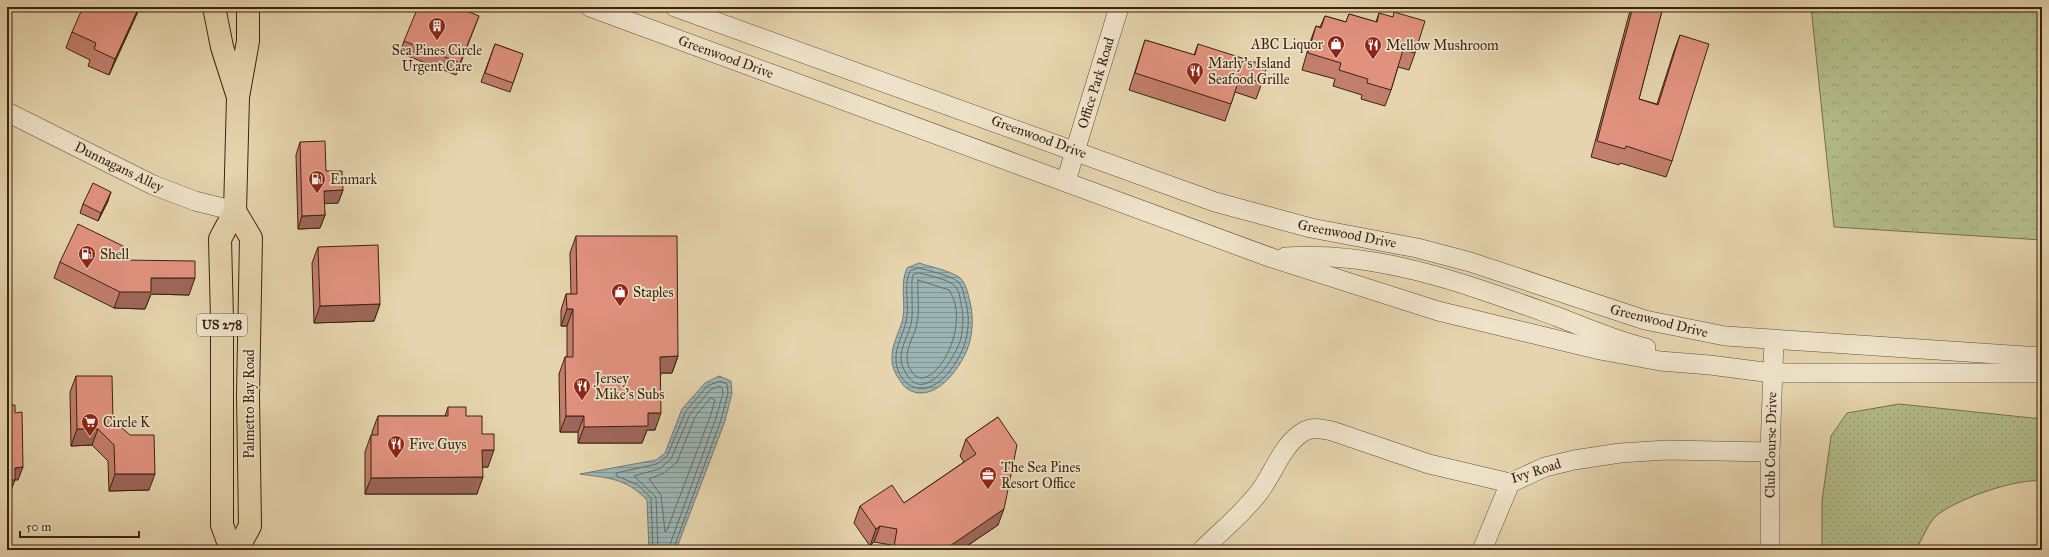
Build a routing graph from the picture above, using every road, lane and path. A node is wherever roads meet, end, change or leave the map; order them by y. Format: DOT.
graph roads {
  1 [pos="214,7"];
  2 [pos="227,7"];
  3 [pos="249,7"];
  4 [pos="265,7"];
  5 [pos="590,7"];
  6 [pos="675,7"];
  7 [pos="1119,7"];
  8 [pos="238,97"];
  9 [pos="7,112"];
  10 [pos="1075,150"];
  11 [pos="1066,181"];
  12 [pos="235,211"];
  13 [pos="1272,258"];
  14 [pos="1774,340"];
  15 [pos="2042,357"];
  16 [pos="1710,365"];
  17 [pos="1772,373"];
  18 [pos="2042,373"];
  19 [pos="1770,452"];
  20 [pos="1510,483"];
  21 [pos="231,550"];
  22 [pos="237,550"];
  23 [pos="1202,550"];
  24 [pos="1482,550"];
  25 [pos="1770,550"];
  1 -- 8 [label="highway"];
  2 -- 8 [label="highway, US 278"];
  3 -- 8 [label="highway, US 278"];
  4 -- 8 [label="highway"];
  5 -- 11 [label="street, Greenwood Drive"];
  6 -- 10 [label="street, Greenwood Drive"];
  7 -- 10 [label="street, Office Park Road"];
  8 -- 12 [label="highway, Palmetto Bay Road / US 278"];
  9 -- 12 [label="street, Dunnagans Alley"];
  10 -- 11 [label="street, Office Park Road"];
  10 -- 14 [label="street, Greenwood Drive"];
  11 -- 13 [label="street, Greenwood Drive"];
  12 -- 21 [label="highway, Palmetto Bay Road / US 278"];
  12 -- 22 [label="highway, Palmetto Bay Road / US 278"];
  13 -- 16 [label="street, Greenwood Drive"];
  13 -- 16 [label="street, Greenwood Drive"];
  14 -- 15 [label="street, Greenwood Drive"];
  14 -- 17 [label="street, Club Course Drive"];
  16 -- 17 [label="street, Greenwood Drive"];
  17 -- 18 [label="street, Greenwood Drive"];
  17 -- 19 [label="street, Club Course Drive"];
  19 -- 20 [label="street, Ivy Road"];
  19 -- 25 [label="street, Club Course Drive"];
  20 -- 23 [label="street, Ivy Road"];
  20 -- 24 [label="street"];
}
